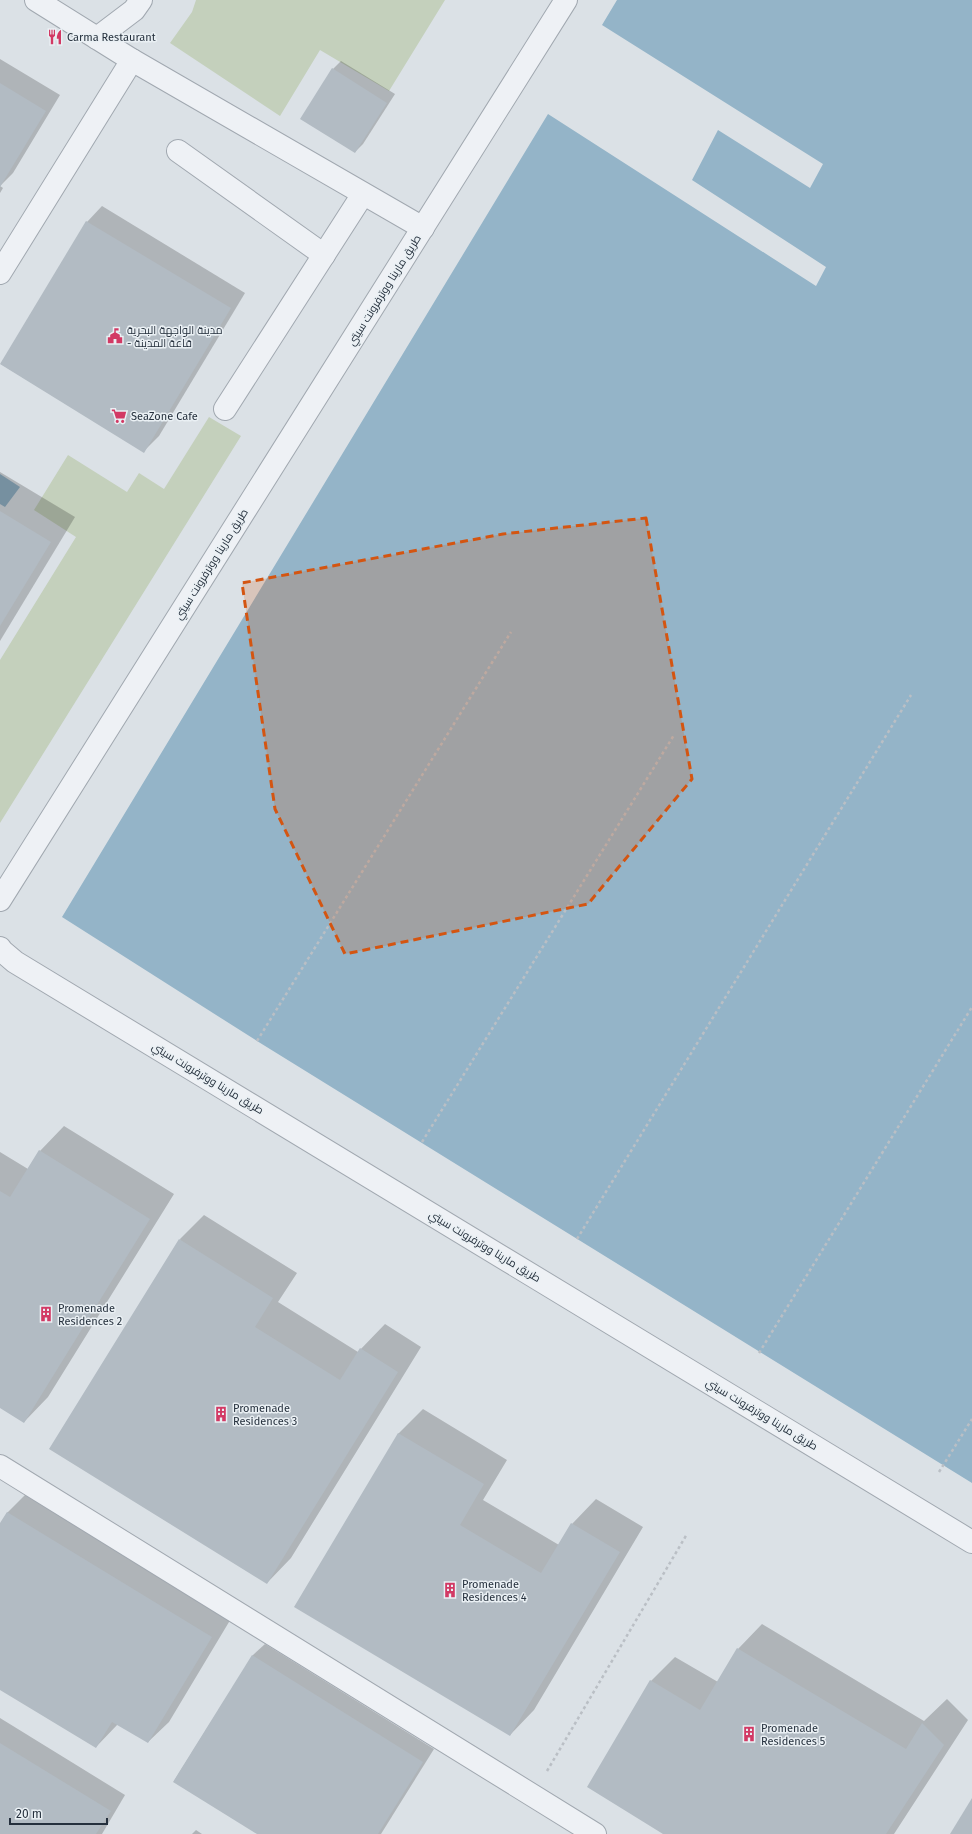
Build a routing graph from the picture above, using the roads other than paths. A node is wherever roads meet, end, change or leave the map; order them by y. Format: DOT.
graph roads {
  1 [pos="36,0"];
  2 [pos="141,0"];
  3 [pos="566,0"];
  4 [pos="98,38"];
  5 [pos="132,60"];
  6 [pos="178,151"];
  7 [pos="363,194"];
  8 [pos="423,228"];
  9 [pos="324,255"];
  10 [pos="0,273"];
  11 [pos="225,409"];
  12 [pos="0,900"];
  13 [pos="0,948"];
  14 [pos="0,1466"];
  15 [pos="972,1542"];
  16 [pos="595,1834"];
  1 -- 4 [label="street, طريق مارينا ووترفرونت سيتي"];
  2 -- 4 [label="street"];
  3 -- 8 [label="street, طريق مارينا ووترفرونت سيتي"];
  4 -- 5 [label="street, طريق مارينا ووترفرونت سيتي"];
  5 -- 7 [label="street, طريق مارينا ووترفرونت سيتي"];
  5 -- 10 [label="street"];
  6 -- 9 [label="street"];
  7 -- 8 [label="street, طريق مارينا ووترفرونت سيتي"];
  7 -- 9 [label="street"];
  8 -- 12 [label="street, طريق مارينا ووترفرونت سيتي"];
  9 -- 11 [label="street"];
  13 -- 15 [label="street, طريق مارينا ووترفرونت سيتي"];
  14 -- 16 [label="street"];
}
